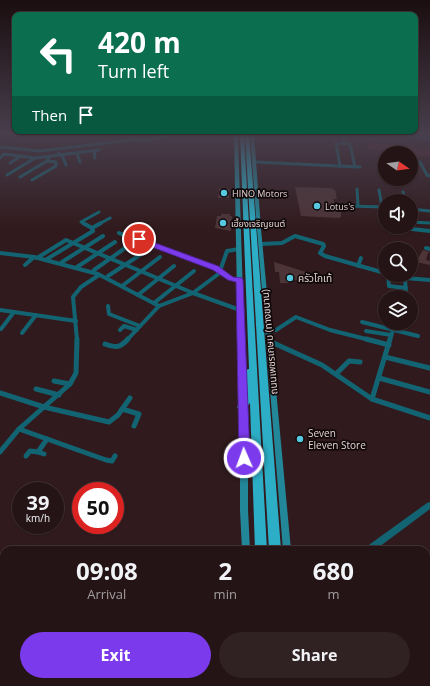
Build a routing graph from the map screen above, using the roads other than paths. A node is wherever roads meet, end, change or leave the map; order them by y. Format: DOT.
graph roads {
  1 [pos="22,166"];
  2 [pos="39,166"];
  3 [pos="56,166"];
  4 [pos="237,166"];
  5 [pos="238,166"];
  6 [pos="246,166"];
  7 [pos="254,166"];
  8 [pos="255,166"];
  9 [pos="340,166"];
  10 [pos="422,166"];
  11 [pos="355,167"];
  12 [pos="360,167"];
  13 [pos="7,175"];
  14 [pos="430,176"];
  15 [pos="20,178"];
  16 [pos="32,180"];
  17 [pos="357,189"];
  18 [pos="379,190"];
  19 [pos="380,194"];
  20 [pos="248,195"];
  21 [pos="348,206"];
  22 [pos="358,206"];
  23 [pos="378,207"];
  24 [pos="418,210"];
  25 [pos="430,211"];
  26 [pos="99,212"];
  27 [pos="110,218"];
  28 [pos="418,222"];
  29 [pos="430,223"];
  30 [pos="92,228"];
  31 [pos="418,230"];
  32 [pos="430,231"];
  33 [pos="119,233"];
  34 [pos="103,236"];
  35 [pos="115,242"];
  36 [pos="73,243"];
  37 [pos="261,244"];
  38 [pos="128,246"];
  39 [pos="85,248"];
  40 [pos="239,250"];
  41 [pos="0,253"];
  42 [pos="98,253"];
  43 [pos="142,253"];
  44 [pos="36,257"];
  45 [pos="160,257"];
  46 [pos="362,258"];
  47 [pos="47,259"];
  48 [pos="110,259"];
  49 [pos="62,262"];
  50 [pos="25,265"];
  51 [pos="125,265"];
  52 [pos="174,266"];
  53 [pos="358,266"];
  54 [pos="77,267"];
  55 [pos="94,270"];
  56 [pos="142,271"];
  57 [pos="194,271"];
  58 [pos="378,271"];
  59 [pos="221,272"];
  60 [pos="99,275"];
  61 [pos="108,276"];
  62 [pos="158,279"];
  63 [pos="240,280"];
  64 [pos="430,280"];
  65 [pos="389,282"];
  66 [pos="122,286"];
  67 [pos="176,286"];
  68 [pos="406,288"];
  69 [pos="193,293"];
  70 [pos="138,295"];
  71 [pos="154,303"];
  72 [pos="108,306"];
  73 [pos="159,306"];
  74 [pos="0,310"];
  75 [pos="240,310"];
  76 [pos="14,312"];
  77 [pos="36,315"];
  78 [pos="76,321"];
  79 [pos="362,322"];
  80 [pos="378,326"];
  81 [pos="138,328"];
  82 [pos="1,329"];
  83 [pos="120,330"];
  84 [pos="393,330"];
  85 [pos="397,330"];
  86 [pos="268,331"];
  87 [pos="366,331"];
  88 [pos="22,333"];
  89 [pos="391,335"];
  90 [pos="418,336"];
  91 [pos="269,341"];
  92 [pos="105,344"];
  93 [pos="388,345"];
  94 [pos="252,357"];
  95 [pos="385,357"];
  96 [pos="360,362"];
  97 [pos="430,368"];
  98 [pos="336,374"];
  99 [pos="379,378"];
  100 [pos="54,381"];
  101 [pos="70,384"];
  102 [pos="36,389"];
  103 [pos="430,392"];
  104 [pos="0,393"];
  105 [pos="59,395"];
  106 [pos="130,398"];
  107 [pos="372,399"];
  108 [pos="44,407"];
  109 [pos="242,407"];
  110 [pos="122,409"];
  111 [pos="430,418"];
  112 [pos="134,426"];
  113 [pos="19,429"];
  114 [pos="47,439"];
  115 [pos="0,452"];
  116 [pos="38,452"];
  117 [pos="44,454"];
  118 [pos="26,456"];
  119 [pos="115,456"];
  120 [pos="430,505"];
  121 [pos="246,546"];
  122 [pos="260,546"];
  123 [pos="275,546"];
  124 [pos="287,546"];
  125 [pos="374,546"];
  1 -- 13 [label="street"];
  2 -- 15 [label="street"];
  3 -- 16 [label="street"];
  4 -- 40 [label="main road"];
  5 -- 20 [label="highway"];
  6 -- 20 [label="highway"];
  7 -- 20 [label="highway"];
  8 -- 37 [label="main road, ถนนเพชรเกษม (ทางขนาน)"];
  9 -- 11 [label="street"];
  10 -- 14 [label="street"];
  11 -- 12 [label="street"];
  17 -- 22 [label="street"];
  18 -- 19 [label="street"];
  20 -- 94 [label="highway"];
  20 -- 123 [label="highway"];
  21 -- 22 [label="street"];
  22 -- 23 [label="street"];
  24 -- 25 [label="street"];
  26 -- 30 [label="street"];
  27 -- 30 [label="street"];
  28 -- 29 [label="street"];
  30 -- 36 [label="street"];
  31 -- 32 [label="street"];
  33 -- 59 [label="street"];
  34 -- 39 [label="street"];
  35 -- 42 [label="street"];
  36 -- 39 [label="street"];
  36 -- 44 [label="street"];
  36 -- 47 [label="street"];
  37 -- 53 [label="street"];
  37 -- 86 [label="main road, ถนนเพชรเกษม (ทางขนาน)"];
  38 -- 48 [label="street"];
  39 -- 42 [label="street"];
  39 -- 49 [label="street"];
  40 -- 59 [label="street"];
  40 -- 63 [label="main road"];
  41 -- 44 [label="street"];
  42 -- 48 [label="street"];
  42 -- 54 [label="street"];
  43 -- 51 [label="street"];
  44 -- 50 [label="street"];
  44 -- 60 [label="street"];
  45 -- 56 [label="street"];
  46 -- 53 [label="street"];
  48 -- 51 [label="street"];
  48 -- 55 [label="street"];
  51 -- 56 [label="street"];
  51 -- 61 [label="street"];
  52 -- 62 [label="street"];
  53 -- 58 [label="street"];
  56 -- 62 [label="street"];
  56 -- 66 [label="street"];
  57 -- 67 [label="street"];
  59 -- 63 [label="street"];
  59 -- 69 [label="street"];
  60 -- 66 [label="street"];
  60 -- 78 [label="street"];
  62 -- 67 [label="street"];
  62 -- 70 [label="street"];
  63 -- 75 [label="main road"];
  64 -- 68 [label="street"];
  65 -- 68 [label="street"];
  66 -- 70 [label="street"];
  67 -- 69 [label="street"];
  67 -- 71 [label="street"];
  69 -- 73 [label="street"];
  69 -- 75 [label="street"];
  70 -- 71 [label="street"];
  71 -- 73 [label="street"];
  72 -- 81 [label="street"];
  73 -- 81 [label="street"];
  74 -- 76 [label="street"];
  75 -- 109 [label="main road"];
  76 -- 77 [label="street"];
  76 -- 82 [label="street"];
  77 -- 78 [label="street"];
  77 -- 88 [label="street"];
  78 -- 101 [label="street"];
  79 -- 80 [label="street"];
  81 -- 83 [label="street"];
  81 -- 92 [label="street"];
  84 -- 89 [label="street"];
  85 -- 90 [label="street"];
  86 -- 91 [label="main road, ถนนเพชรเกษม (ทางขนาน)"];
  86 -- 93 [label="street"];
  87 -- 89 [label="street"];
  89 -- 93 [label="street"];
  91 -- 98 [label="street"];
  91 -- 124 [label="main road, ถนนเพชรเกษม (ทางขนาน)"];
  93 -- 95 [label="street"];
  94 -- 109 [label="highway"];
  94 -- 122 [label="highway"];
  95 -- 97 [label="street"];
  95 -- 99 [label="street"];
  96 -- 98 [label="street"];
  98 -- 107 [label="street"];
  99 -- 103 [label="street"];
  99 -- 107 [label="street"];
  100 -- 101 [label="street"];
  101 -- 105 [label="street"];
  102 -- 105 [label="street"];
  104 -- 108 [label="street"];
  105 -- 108 [label="street"];
  106 -- 110 [label="street"];
  107 -- 111 [label="street"];
  108 -- 110 [label="street"];
  108 -- 113 [label="street"];
  109 -- 121 [label="main road"];
  110 -- 112 [label="street"];
  113 -- 114 [label="street"];
  113 -- 115 [label="street"];
  114 -- 116 [label="street"];
  114 -- 119 [label="street"];
  116 -- 117 [label="street"];
  116 -- 118 [label="street"];
  120 -- 125 [label="street"];
}
